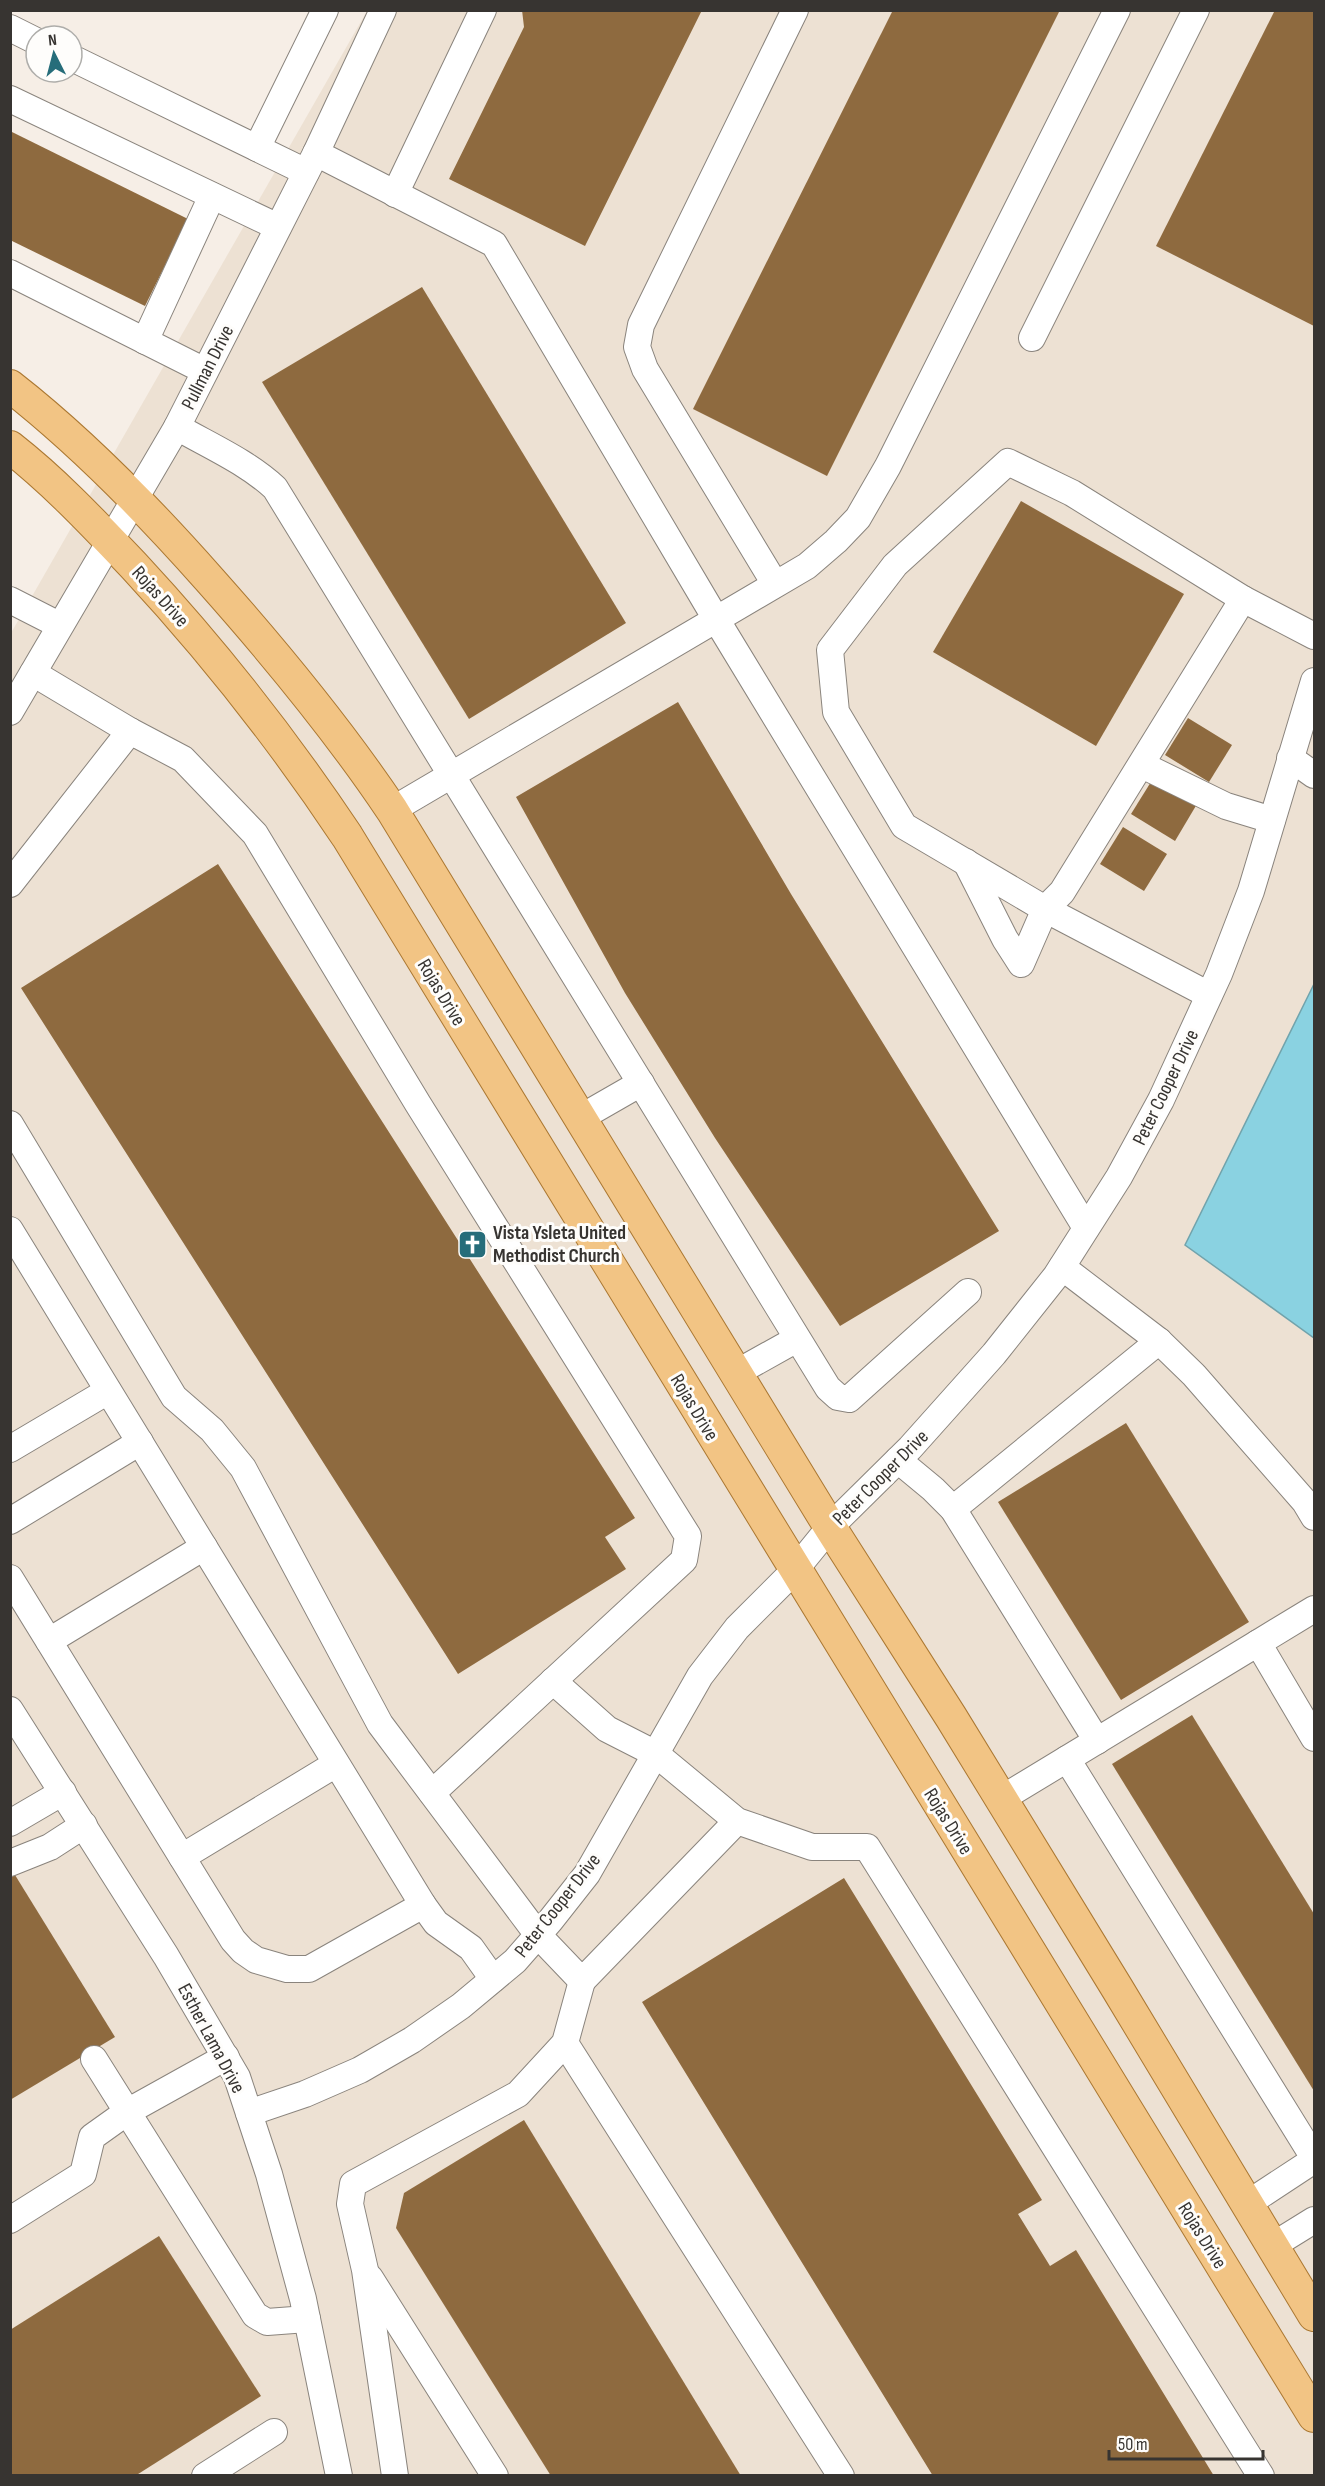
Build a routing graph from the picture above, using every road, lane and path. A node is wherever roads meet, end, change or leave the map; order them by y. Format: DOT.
graph roads {
  1 [pos="325,10"];
  2 [pos="383,10"];
  3 [pos="483,10"];
  4 [pos="795,10"];
  5 [pos="1117,10"];
  6 [pos="1196,10"];
  7 [pos="10,28"];
  8 [pos="24,35"];
  9 [pos="84,64"];
  10 [pos="10,99"];
  11 [pos="257,148"];
  12 [pos="311,163"];
  13 [pos="395,194"];
  14 [pos="212,196"];
  15 [pos="278,228"];
  16 [pos="10,273"];
  17 [pos="1032,338"];
  18 [pos="145,341"];
  19 [pos="205,371"];
  20 [pos="10,386"];
  21 [pos="177,427"];
  22 [pos="10,447"];
  23 [pos="135,500"];
  24 [pos="109,540"];
  25 [pos="775,584"];
  26 [pos="1243,599"];
  27 [pos="10,600"];
  28 [pos="716,619"];
  29 [pos="59,625"];
  30 [pos="1314,636"];
  31 [pos="1314,681"];
  32 [pos="23,684"];
  33 [pos="10,712"];
  34 [pos="130,731"];
  35 [pos="1290,758"];
  36 [pos="1142,765"];
  37 [pos="451,775"];
  38 [pos="1314,775"];
  39 [pos="392,810"];
  40 [pos="1272,820"];
  41 [pos="966,862"];
  42 [pos="10,884"];
  43 [pos="1045,909"];
  44 [pos="1209,995"];
  45 [pos="640,1083"];
  46 [pos="580,1118"];
  47 [pos="10,1124"];
  48 [pos="1086,1228"];
  49 [pos="10,1230"];
  50 [pos="1062,1267"];
  51 [pos="968,1292"];
  52 [pos="797,1339"];
  53 [pos="1159,1341"];
  54 [pos="735,1373"];
  55 [pos="108,1391"];
  56 [pos="140,1442"];
  57 [pos="10,1449"];
  58 [pos="898,1460"];
  59 [pos="1311,1505"];
  60 [pos="953,1509"];
  61 [pos="10,1521"];
  62 [pos="830,1527"];
  63 [pos="204,1547"];
  64 [pos="795,1570"];
  65 [pos="10,1578"];
  66 [pos="1314,1609"];
  67 [pos="49,1641"];
  68 [pos="1258,1643"];
  69 [pos="553,1681"];
  70 [pos="10,1710"];
  71 [pos="1314,1738"];
  72 [pos="1097,1741"];
  73 [pos="656,1754"];
  74 [pos="1067,1759"];
  75 [pos="336,1764"];
  76 [pos="63,1792"];
  77 [pos="432,1793"];
  78 [pos="1001,1799"];
  79 [pos="737,1821"];
  80 [pos="10,1823"];
  81 [pos="84,1826"];
  82 [pos="182,1857"];
  83 [pos="10,1863"];
  84 [pos="423,1905"];
  85 [pos="538,1935"];
  86 [pos="493,1979"];
  87 [pos="582,1981"];
  88 [pos="565,2043"];
  89 [pos="226,2057"];
  90 [pos="94,2059"];
  91 [pos="127,2112"];
  92 [pos="249,2113"];
  93 [pos="1314,2159"];
  94 [pos="1247,2204"];
  95 [pos="10,2220"];
  96 [pos="1314,2220"];
  97 [pos="1272,2246"];
  98 [pos="365,2270"];
  99 [pos="1314,2315"];
  100 [pos="307,2319"];
  101 [pos="1314,2416"];
  102 [pos="274,2432"];
  103 [pos="206,2475"];
  104 [pos="339,2475"];
  105 [pos="395,2475"];
  106 [pos="495,2475"];
  107 [pos="841,2475"];
  108 [pos="1260,2475"];
  1 -- 11 [label="street"];
  2 -- 12 [label="street, Pullman Drive"];
  3 -- 13 [label="street"];
  4 -- 25 [label="street"];
  5 -- 25 [label="street"];
  6 -- 17 [label="street"];
  7 -- 8 [label="street"];
  9 -- 11 [label="street"];
  10 -- 14 [label="street"];
  11 -- 12 [label="street"];
  12 -- 13 [label="street"];
  12 -- 15 [label="street, Pullman Drive"];
  13 -- 28 [label="street"];
  14 -- 15 [label="street"];
  14 -- 18 [label="street"];
  15 -- 19 [label="street, Pullman Drive"];
  16 -- 18 [label="street"];
  18 -- 19 [label="street"];
  19 -- 21 [label="street, Pullman Drive"];
  20 -- 23 [label="main road"];
  21 -- 23 [label="street, Pullman Drive"];
  21 -- 37 [label="street"];
  22 -- 24 [label="main road, Rojas Drive"];
  23 -- 24 [label="street, Pullman Drive"];
  23 -- 39 [label="main road"];
  24 -- 29 [label="street, Pullman Drive"];
  24 -- 64 [label="main road, Rojas Drive"];
  25 -- 28 [label="street"];
  26 -- 30 [label="street"];
  26 -- 36 [label="street"];
  26 -- 41 [label="street"];
  27 -- 29 [label="street"];
  28 -- 37 [label="street"];
  28 -- 48 [label="street"];
  29 -- 32 [label="street, Pullman Drive"];
  31 -- 35 [label="street, Peter Cooper Drive"];
  32 -- 33 [label="street, Pullman Drive"];
  32 -- 34 [label="street"];
  34 -- 42 [label="street"];
  34 -- 69 [label="street"];
  35 -- 38 [label="street"];
  35 -- 40 [label="street, Peter Cooper Drive"];
  36 -- 40 [label="street"];
  36 -- 43 [label="street"];
  37 -- 39 [label="street"];
  37 -- 45 [label="street"];
  39 -- 46 [label="main road"];
  40 -- 44 [label="street, Peter Cooper Drive"];
  41 -- 43 [label="street"];
  41 -- 43 [label="street"];
  43 -- 44 [label="street"];
  44 -- 48 [label="street, Peter Cooper Drive"];
  45 -- 46 [label="street"];
  45 -- 52 [label="street"];
  46 -- 54 [label="main road"];
  47 -- 77 [label="street"];
  48 -- 50 [label="street, Peter Cooper Drive"];
  49 -- 55 [label="street"];
  50 -- 53 [label="street"];
  50 -- 58 [label="street, Peter Cooper Drive"];
  51 -- 52 [label="street"];
  52 -- 54 [label="street"];
  53 -- 59 [label="street"];
  53 -- 60 [label="street"];
  54 -- 62 [label="main road"];
  55 -- 56 [label="street"];
  55 -- 57 [label="street"];
  56 -- 61 [label="street"];
  56 -- 63 [label="street"];
  58 -- 60 [label="street"];
  58 -- 62 [label="street, Peter Cooper Drive"];
  60 -- 72 [label="street"];
  62 -- 64 [label="street, Peter Cooper Drive"];
  62 -- 78 [label="main road"];
  63 -- 67 [label="street"];
  63 -- 75 [label="street"];
  64 -- 73 [label="street, Peter Cooper Drive"];
  64 -- 101 [label="main road, Rojas Drive"];
  65 -- 67 [label="street"];
  66 -- 68 [label="street"];
  67 -- 82 [label="street"];
  68 -- 71 [label="street"];
  68 -- 72 [label="street"];
  69 -- 73 [label="street"];
  69 -- 77 [label="street"];
  70 -- 76 [label="street, Esther Lama Drive"];
  72 -- 74 [label="street"];
  73 -- 79 [label="street"];
  73 -- 85 [label="street, Peter Cooper Drive"];
  74 -- 78 [label="street"];
  74 -- 93 [label="street"];
  75 -- 82 [label="street"];
  75 -- 84 [label="street"];
  76 -- 80 [label="street"];
  76 -- 81 [label="street, Esther Lama Drive"];
  77 -- 85 [label="street"];
  78 -- 94 [label="main road"];
  79 -- 87 [label="street"];
  79 -- 108 [label="street"];
  81 -- 83 [label="street"];
  81 -- 89 [label="street, Esther Lama Drive"];
  82 -- 84 [label="street"];
  84 -- 86 [label="street"];
  85 -- 86 [label="street, Peter Cooper Drive"];
  85 -- 87 [label="street"];
  86 -- 92 [label="street, Peter Cooper Drive"];
  87 -- 88 [label="street"];
  88 -- 98 [label="street"];
  88 -- 107 [label="street"];
  89 -- 91 [label="street"];
  89 -- 92 [label="street, Esther Lama Drive"];
  90 -- 91 [label="street"];
  91 -- 95 [label="street"];
  91 -- 100 [label="street"];
  92 -- 100 [label="street, Esther Lama Drive"];
  93 -- 94 [label="street"];
  94 -- 97 [label="main road"];
  96 -- 97 [label="street"];
  97 -- 99 [label="main road"];
  98 -- 105 [label="street"];
  98 -- 106 [label="street"];
  100 -- 104 [label="street, Esther Lama Drive"];
  102 -- 103 [label="street"];
}
